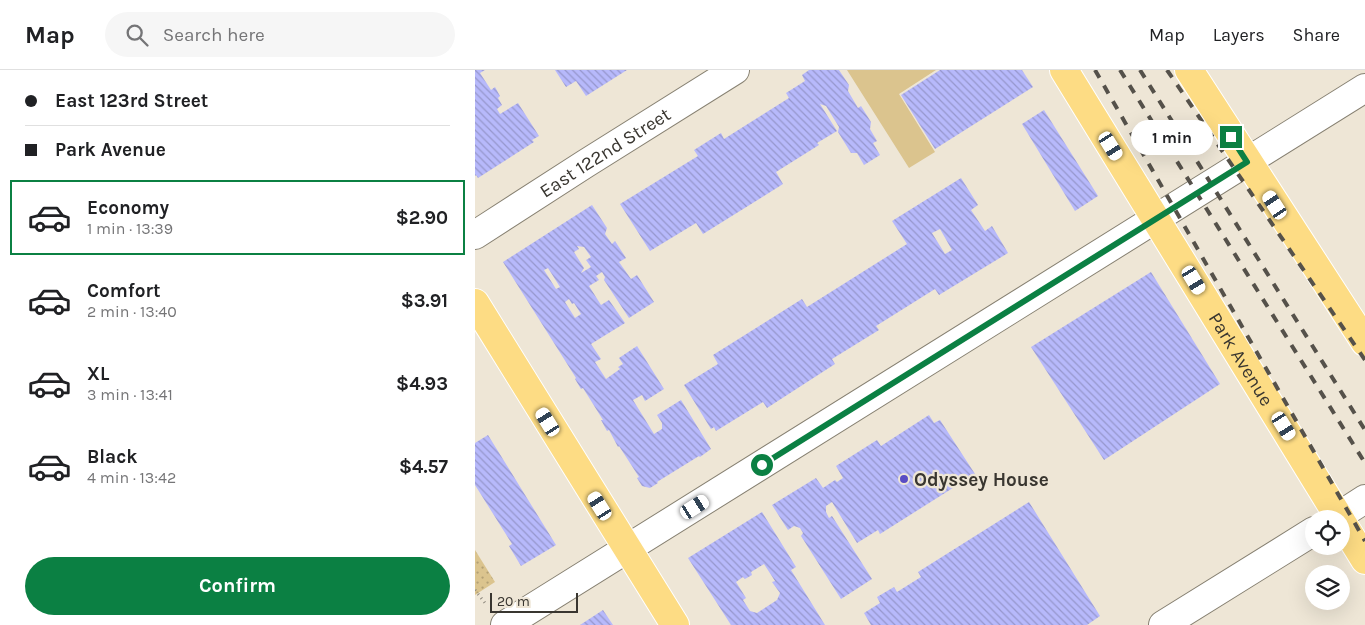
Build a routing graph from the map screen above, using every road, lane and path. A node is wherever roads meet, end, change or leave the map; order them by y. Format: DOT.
graph roads {
  1 [pos="735,70"];
  2 [pos="1064,70"];
  3 [pos="1189,70"];
  4 [pos="1365,88"];
  5 [pos="1247,162"];
  6 [pos="1156,219"];
  7 [pos="475,235"];
  8 [pos="475,303"];
  9 [pos="1365,342"];
  10 [pos="1365,499"];
  11 [pos="1333,510"];
  12 [pos="1350,510"];
  13 [pos="1305,537"];
  14 [pos="1350,537"];
  15 [pos="627,549"];
  16 [pos="1365,560"];
  17 [pos="475,590"];
  18 [pos="485,602"];
  19 [pos="505,625"];
  20 [pos="675,625"];
  21 [pos="1163,625"];
  1 -- 7 [label="street, East 122nd Street"];
  2 -- 6 [label="main road, Park Avenue"];
  3 -- 5 [label="main road"];
  4 -- 5 [label="street"];
  5 -- 6 [label="street"];
  5 -- 9 [label="main road"];
  6 -- 11 [label="main road, Park Avenue"];
  6 -- 15 [label="street"];
  8 -- 15 [label="main road"];
  10 -- 12 [label="street"];
  13 -- 21 [label="street"];
  14 -- 16 [label="main road, Park Avenue"];
  15 -- 19 [label="street"];
  15 -- 20 [label="main road"];
  17 -- 18 [label="path"];
}
